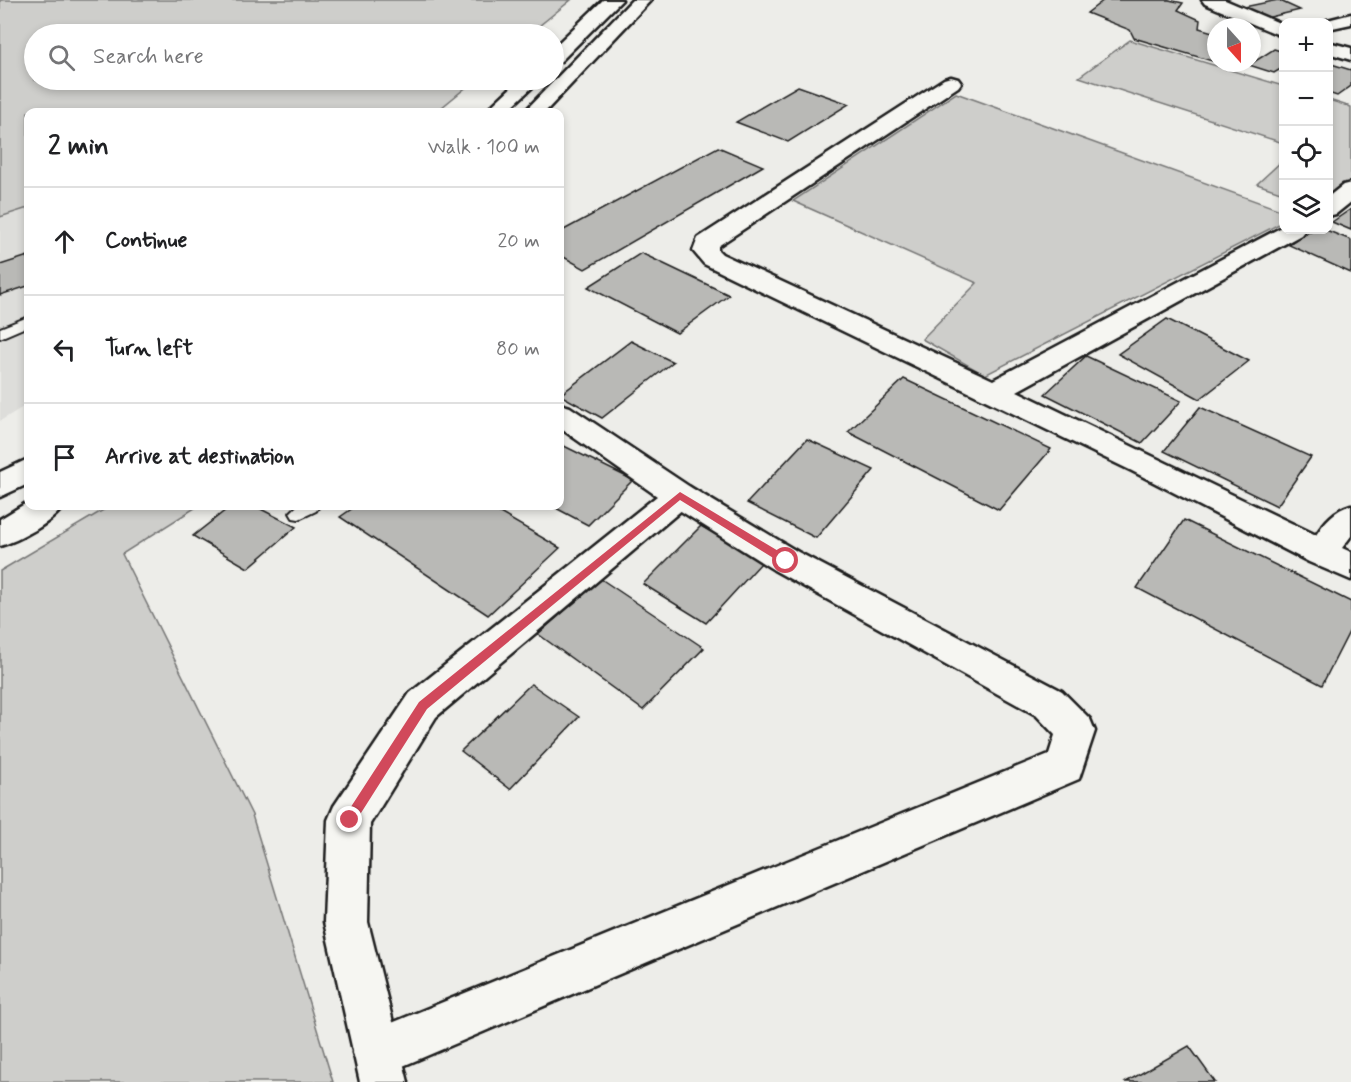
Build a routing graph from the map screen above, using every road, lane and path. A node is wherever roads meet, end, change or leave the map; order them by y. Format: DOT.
graph roads {
  1 [pos="613,0"];
  2 [pos="642,0"];
  3 [pos="1210,0"];
  4 [pos="1351,19"];
  5 [pos="1333,23"];
  6 [pos="1279,30"];
  7 [pos="564,47"];
  8 [pos="1333,47"];
  9 [pos="1351,54"];
  10 [pos="564,81"];
  11 [pos="951,83"];
  12 [pos="519,90"];
  13 [pos="555,90"];
  14 [pos="499,108"];
  15 [pos="538,108"];
  16 [pos="1351,190"];
  17 [pos="1333,206"];
  18 [pos="1286,234"];
  19 [pos="24,323"];
  20 [pos="0,333"];
  21 [pos="992,393"];
  22 [pos="564,417"];
  23 [pos="24,472"];
  24 [pos="0,486"];
  25 [pos="680,495"];
  26 [pos="39,510"];
  27 [pos="1351,517"];
  28 [pos="0,534"];
  29 [pos="1321,552"];
  30 [pos="1351,567"];
  31 [pos="381,1067"];
  1 -- 7 [label="street"];
  2 -- 10 [label="street"];
  3 -- 6 [label="street"];
  4 -- 5 [label="street"];
  8 -- 9 [label="street"];
  11 -- 21 [label="street"];
  12 -- 14 [label="street"];
  13 -- 15 [label="street"];
  16 -- 17 [label="street"];
  18 -- 21 [label="street"];
  19 -- 20 [label="lane"];
  21 -- 29 [label="street"];
  22 -- 25 [label="street"];
  23 -- 24 [label="street"];
  25 -- 31 [label="street"];
  25 -- 31 [label="street"];
  26 -- 28 [label="street"];
  27 -- 29 [label="street"];
  29 -- 30 [label="street"];
}
